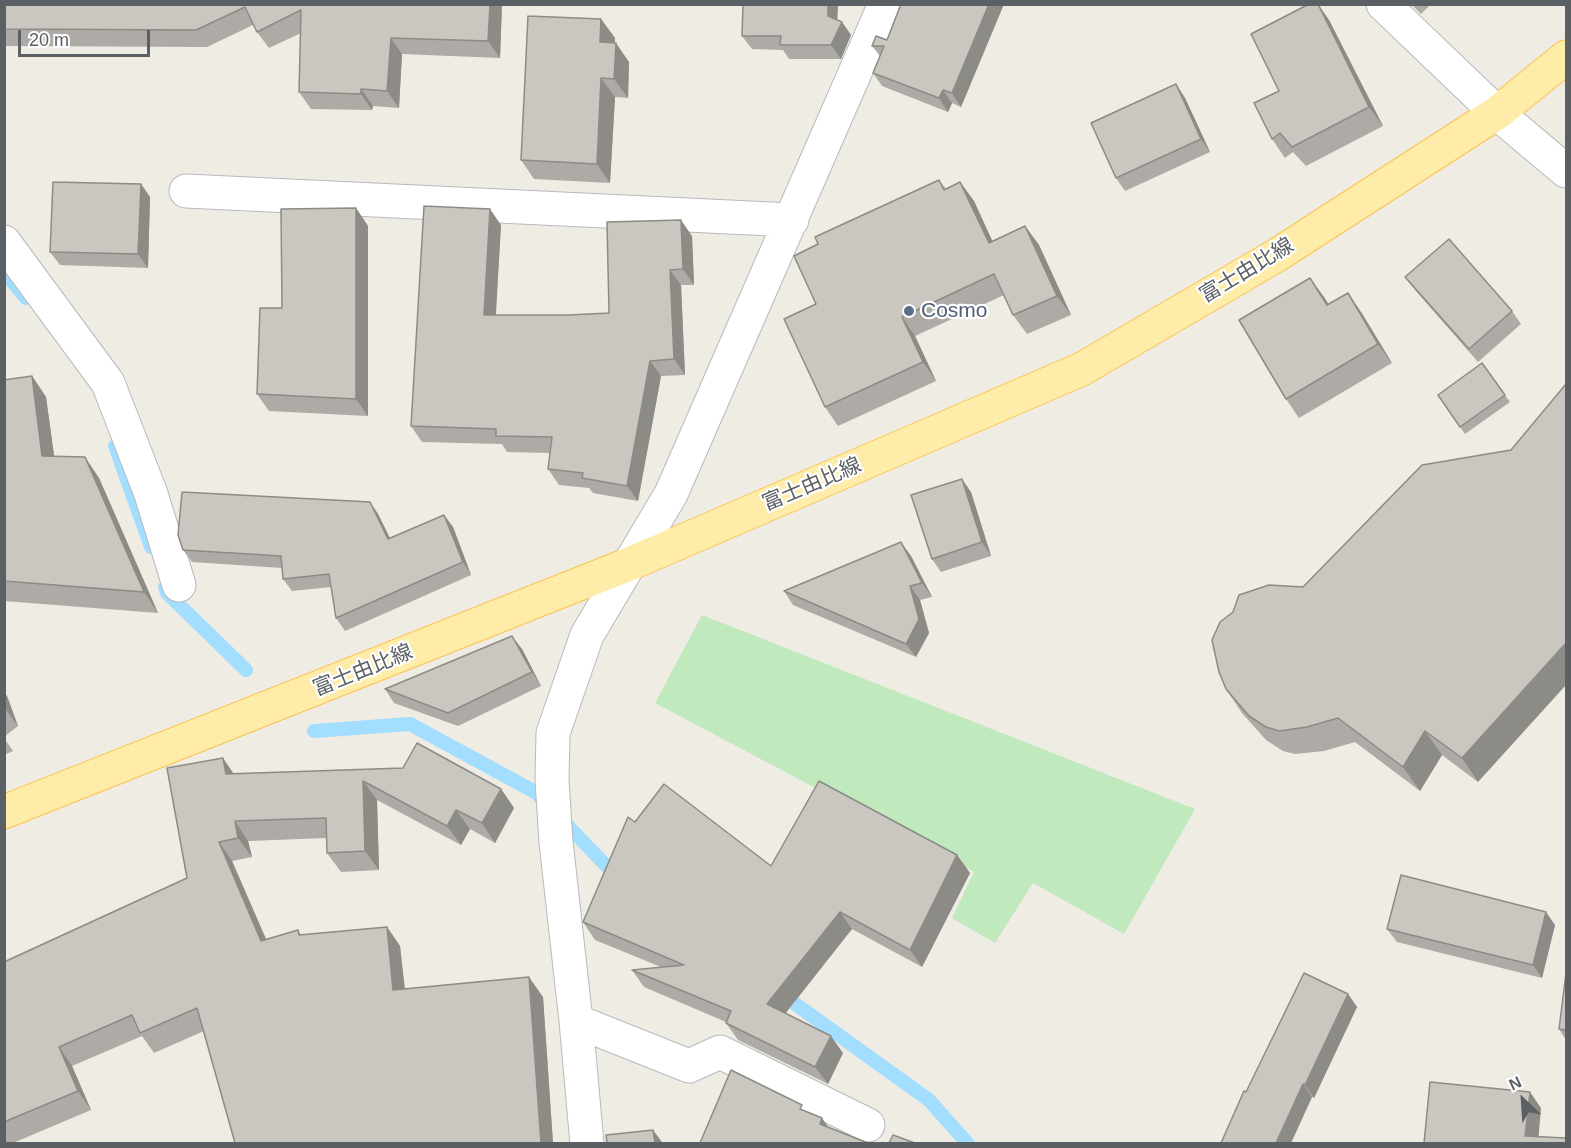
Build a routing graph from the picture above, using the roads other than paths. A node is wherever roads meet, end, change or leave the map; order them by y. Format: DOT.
graph roads {
  1 [pos="885,4"];
  2 [pos="1383,4"];
  3 [pos="1566,57"];
  4 [pos="1497,113"];
  5 [pos="1566,171"];
  6 [pos="186,191"];
  7 [pos="792,220"];
  8 [pos="4,242"];
  9 [pos="627,565"];
  10 [pos="179,585"];
  11 [pos="4,812"];
  12 [pos="576,1021"];
  13 [pos="868,1125"];
  14 [pos="587,1143"];
  1 -- 7 [label="street"];
  2 -- 4 [label="street"];
  3 -- 4 [label="main road, 富士由比線"];
  4 -- 5 [label="street"];
  4 -- 9 [label="main road, 富士由比線"];
  6 -- 7 [label="street"];
  7 -- 9 [label="street"];
  8 -- 10 [label="street"];
  9 -- 11 [label="main road, 富士由比線"];
  9 -- 12 [label="street"];
  12 -- 13 [label="street"];
  12 -- 14 [label="street"];
}
